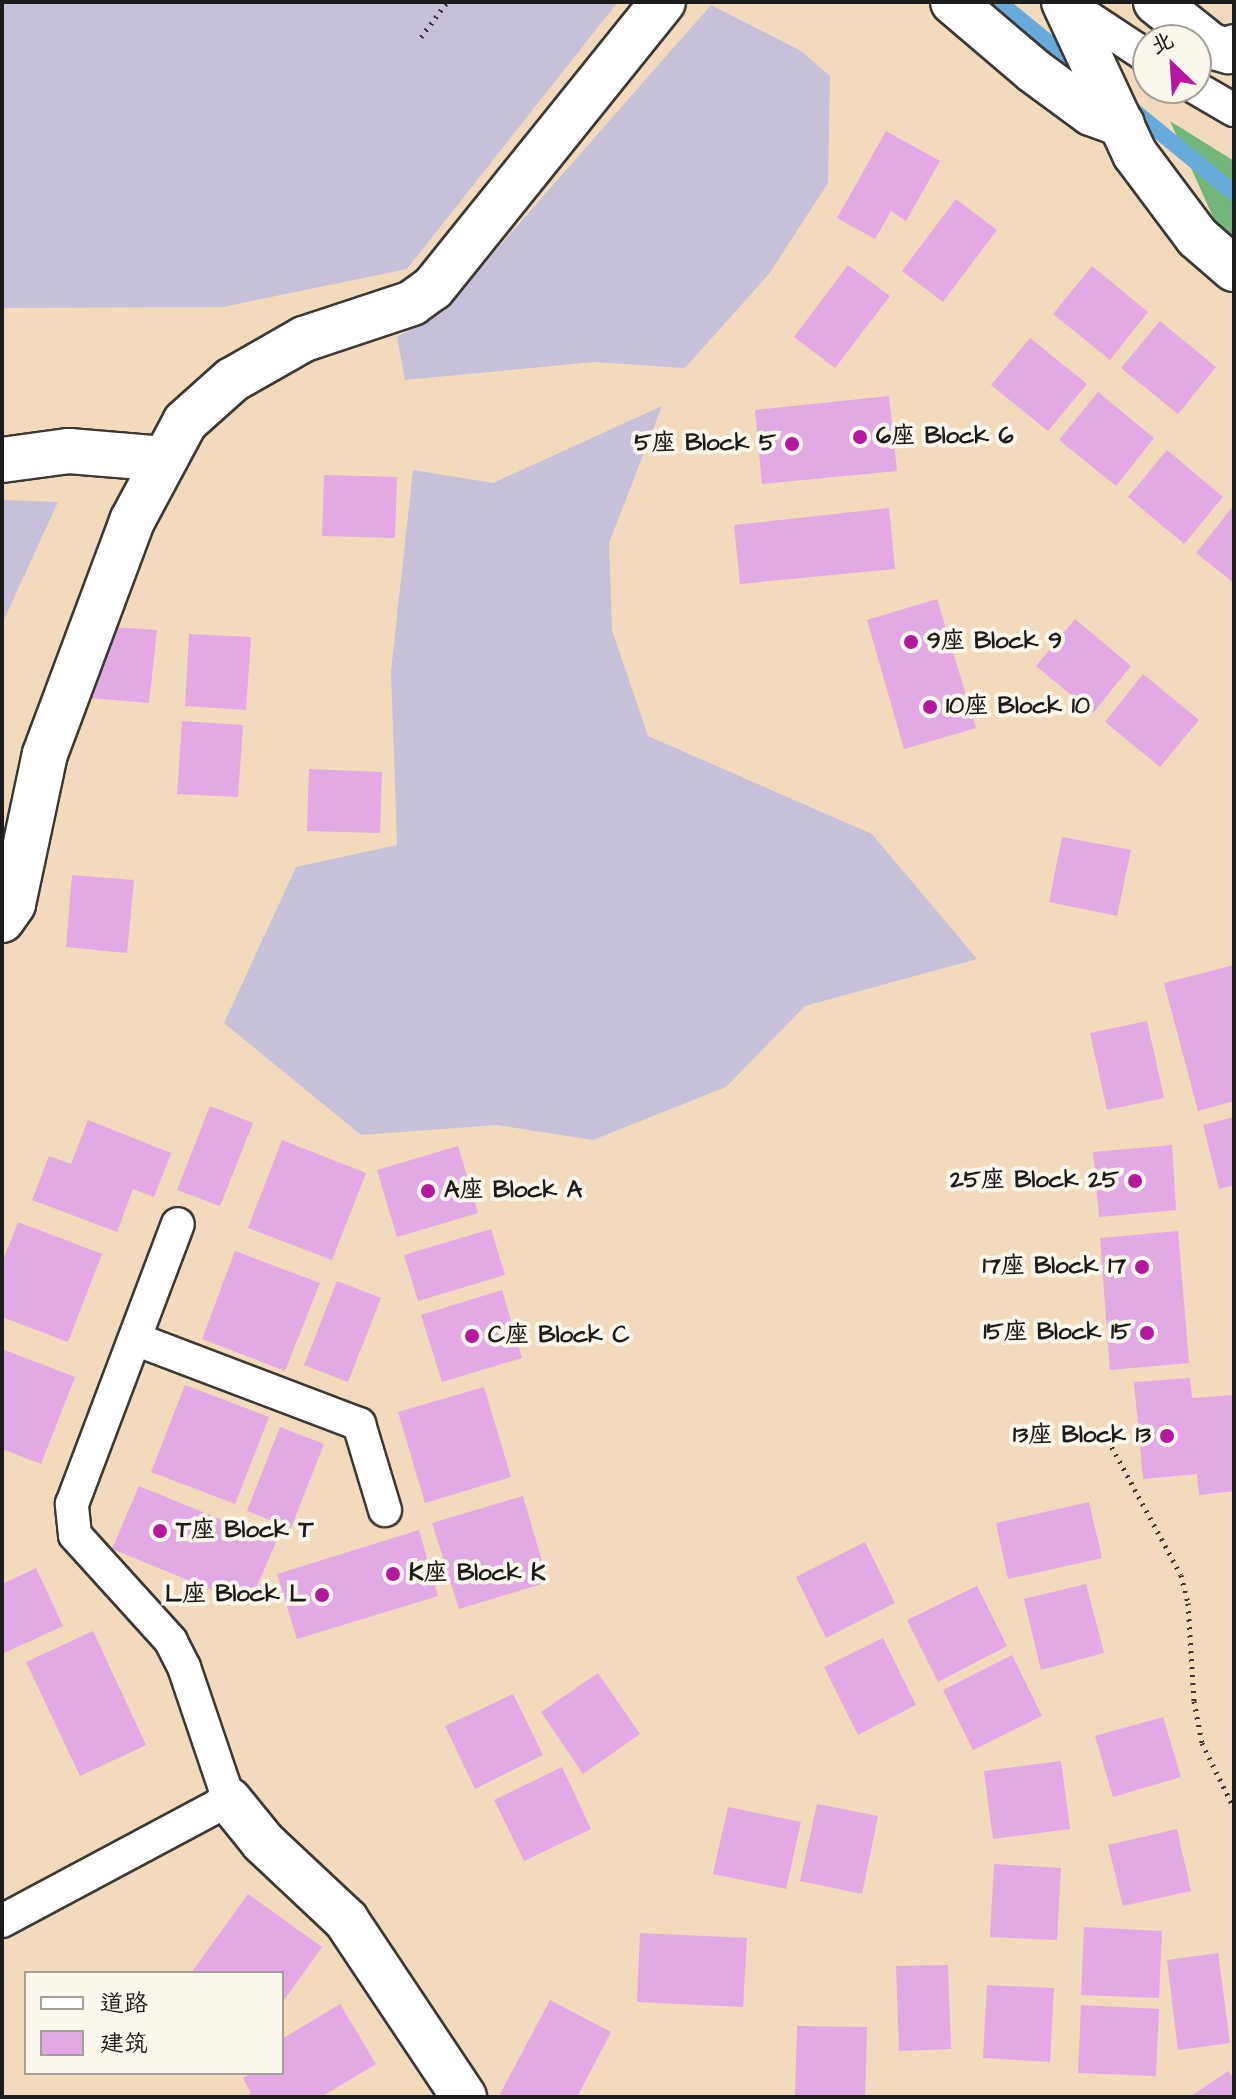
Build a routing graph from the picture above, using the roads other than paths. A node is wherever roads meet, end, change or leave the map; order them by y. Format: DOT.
graph roads {
  1 [pos="663,2"];
  2 [pos="953,2"];
  3 [pos="1064,2"];
  4 [pos="1156,2"];
  5 [pos="1132,47"];
  6 [pos="1234,47"];
  7 [pos="1212,97"];
  8 [pos="1234,110"];
  9 [pos="1122,124"];
  10 [pos="1234,269"];
  11 [pos="164,459"];
  12 [pos="2,460"];
  13 [pos="2,920"];
  14 [pos="178,1224"];
  15 [pos="135,1339"];
  16 [pos="385,1510"];
  17 [pos="229,1800"];
  18 [pos="2,1921"];
  19 [pos="464,2097"];
  1 -- 11 [label="street"];
  2 -- 9 [label="street"];
  3 -- 5 [label="lane"];
  3 -- 9 [label="street"];
  4 -- 6 [label="street"];
  7 -- 8 [label="lane"];
  9 -- 10 [label="street"];
  11 -- 12 [label="street"];
  11 -- 13 [label="street"];
  14 -- 15 [label="lane"];
  15 -- 16 [label="lane"];
  15 -- 17 [label="lane"];
  17 -- 18 [label="lane"];
  17 -- 19 [label="street"];
}
